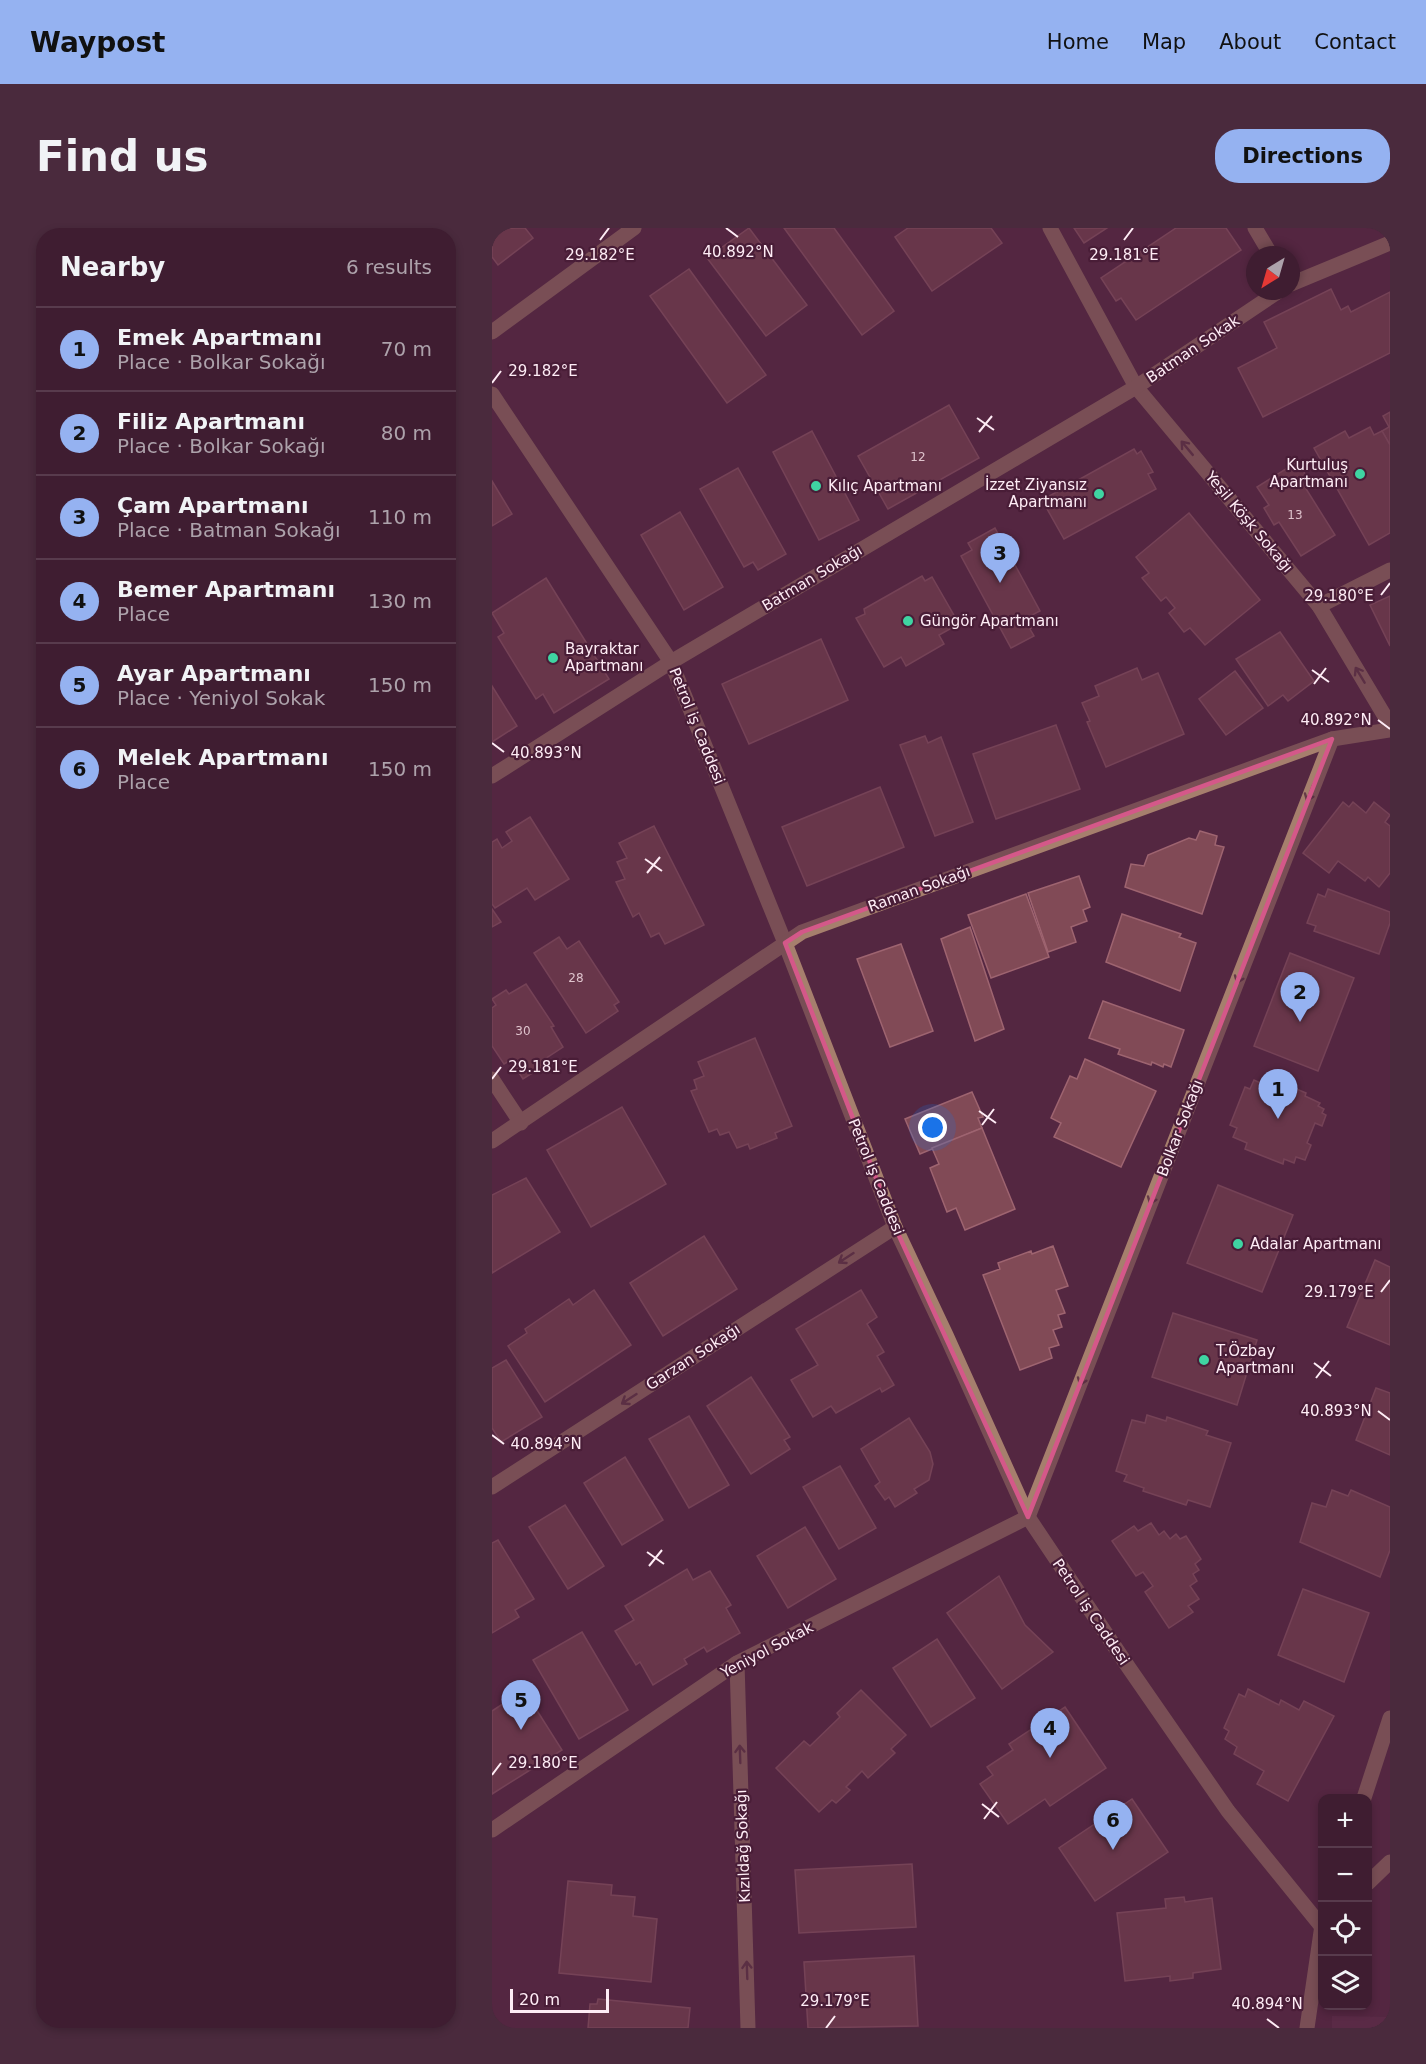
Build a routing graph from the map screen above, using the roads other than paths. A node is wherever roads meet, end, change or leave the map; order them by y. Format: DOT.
graph roads {
  1 [pos="634,228"];
  2 [pos="1050,228"];
  3 [pos="1255,228"];
  4 [pos="1390,243"];
  5 [pos="1266,246"];
  6 [pos="1300,280"];
  7 [pos="1266,300"];
  8 [pos="492,332"];
  9 [pos="1136,387"];
  10 [pos="492,394"];
  11 [pos="1390,570"];
  12 [pos="1319,606"];
  13 [pos="671,662"];
  14 [pos="1390,727"];
  15 [pos="1332,739"];
  16 [pos="492,776"];
  17 [pos="785,944"];
  18 [pos="492,1079"];
  19 [pos="521,1123"];
  20 [pos="492,1141"];
  21 [pos="895,1227"];
  22 [pos="492,1487"];
  23 [pos="1028,1517"];
  24 [pos="737,1663"];
  25 [pos="1390,1718"];
  26 [pos="1365,1794"];
  27 [pos="492,1830"];
  28 [pos="1390,1862"];
  29 [pos="1372,1879"];
  30 [pos="1318,1921"];
  31 [pos="1318,1953"];
  32 [pos="748,2028"];
  33 [pos="1307,2028"];
  1 -- 8 [label="street"];
  2 -- 9 [label="street"];
  3 -- 5 [label="street"];
  4 -- 6 [label="street"];
  7 -- 9 [label="street, Batman Sokak"];
  12 -- 9 [label="street, Yeşil Köşk Sokağı, one-way"];
  9 -- 13 [label="street, Batman Sokağı"];
  10 -- 13 [label="street, Petrol iş Caddesi"];
  11 -- 12 [label="street"];
  14 -- 12 [label="street, Yeşil Köşk Sokağı, one-way"];
  13 -- 16 [label="street, Batman Sokağı"];
  13 -- 17 [label="street, Petrol iş Caddesi"];
  14 -- 15 [label="street, Raman Sokağı"];
  15 -- 17 [label="street, Raman Sokağı"];
  15 -- 23 [label="street, Bolkar Sokağı, one-way"];
  17 -- 19 [label="street, Raman Sokağı"];
  17 -- 21 [label="street, Petrol iş Caddesi"];
  18 -- 19 [label="street"];
  19 -- 20 [label="street, Raman Sokağı"];
  21 -- 22 [label="street, Garzan Sokağı, one-way"];
  21 -- 23 [label="street, Petrol iş Caddesi"];
  23 -- 24 [label="street, Yeniyol Sokak"];
  23 -- 30 [label="street, Petrol iş Caddesi"];
  24 -- 27 [label="street, Yeniyol Sokak"];
  32 -- 24 [label="street, Kızıldağ Sokağı, one-way"];
  25 -- 26 [label="street"];
  28 -- 29 [label="street"];
  31 -- 33 [label="street"];
}
